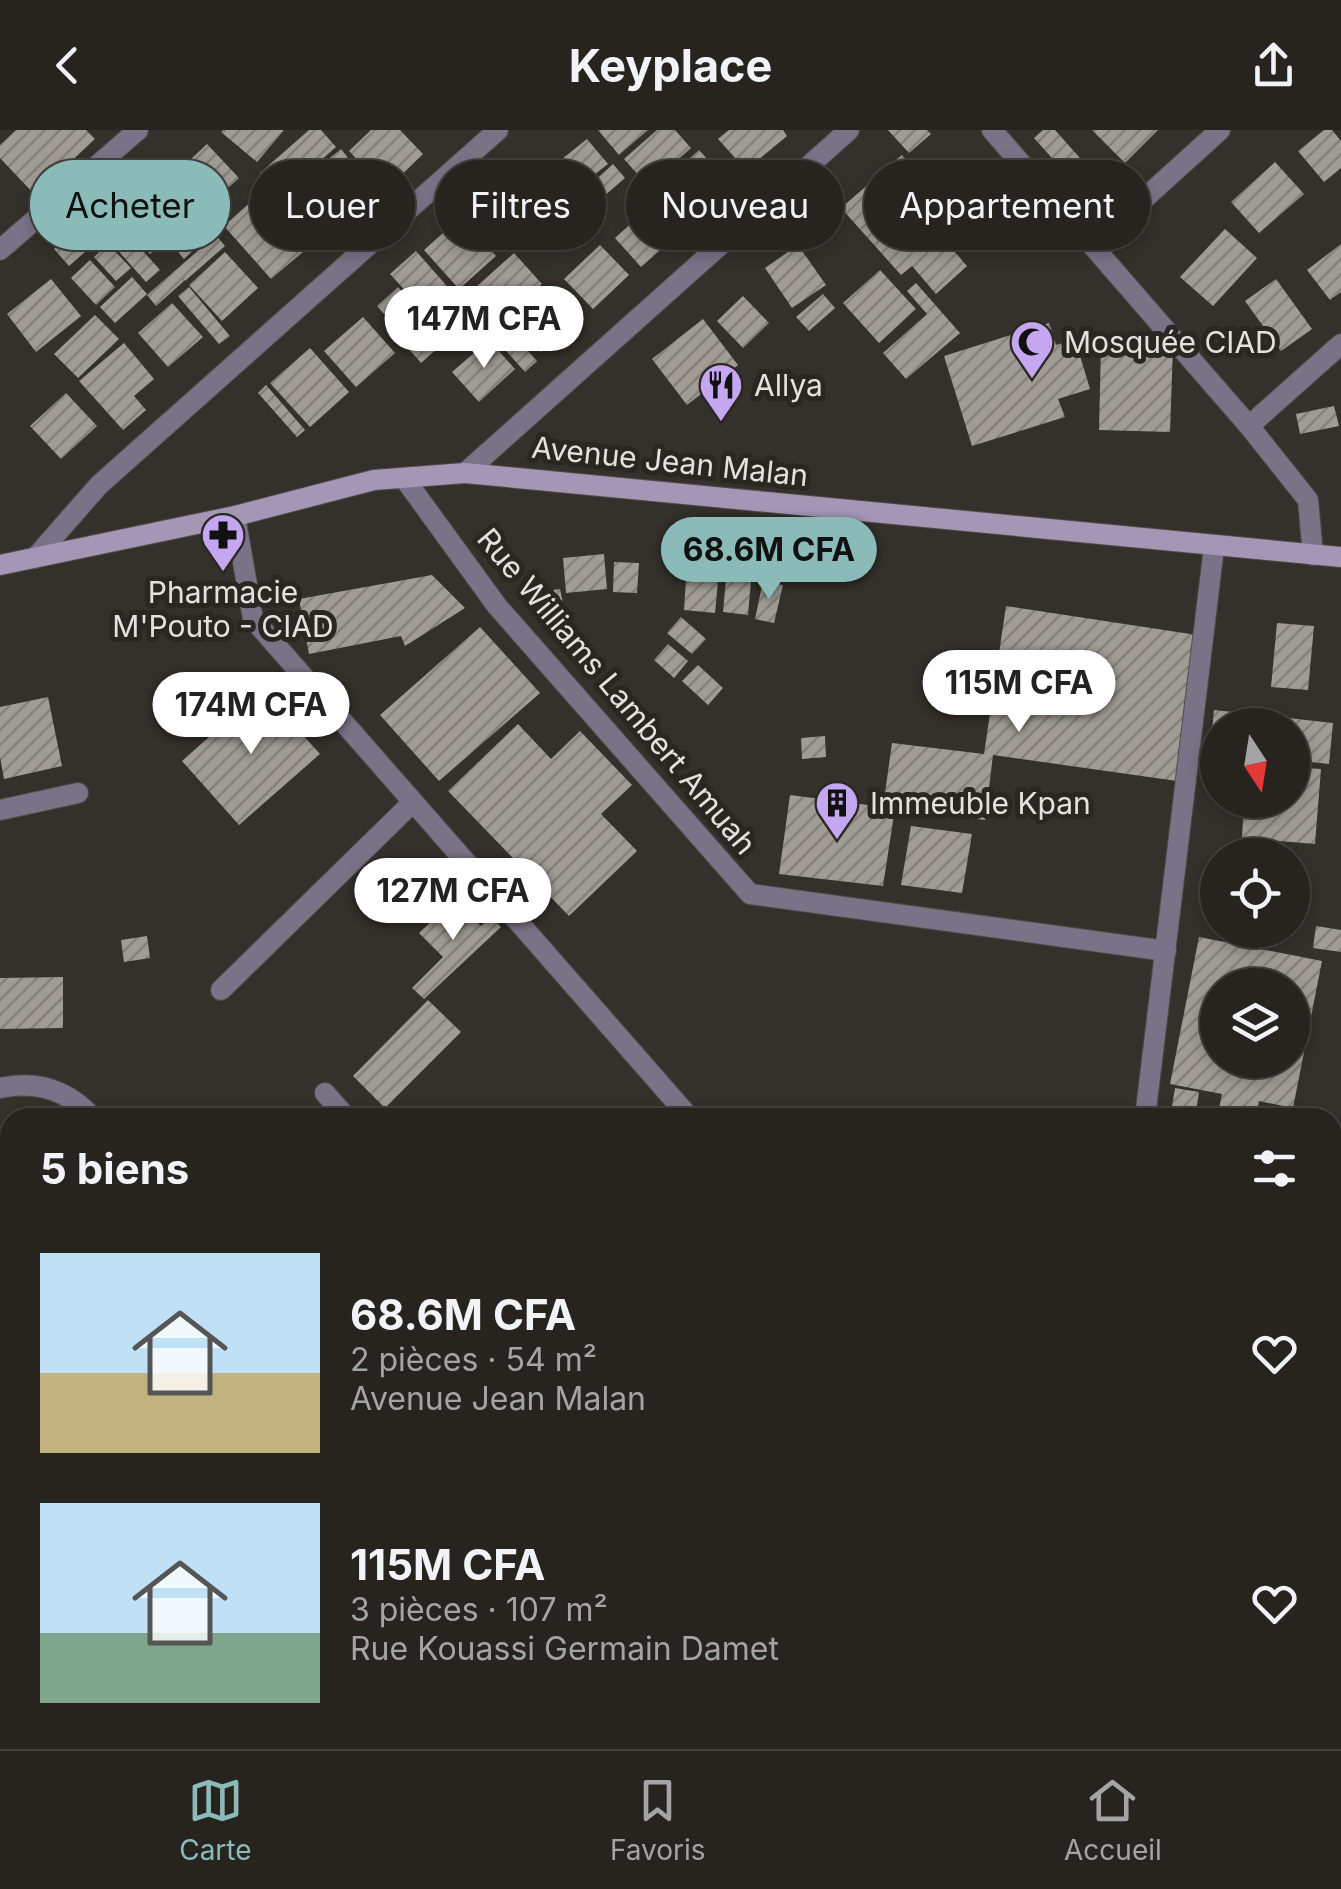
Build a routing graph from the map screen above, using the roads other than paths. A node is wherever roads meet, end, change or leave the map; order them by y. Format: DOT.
graph roads {
  1 [pos="138,130"];
  2 [pos="498,130"];
  3 [pos="848,130"];
  4 [pos="992,130"];
  5 [pos="1220,130"];
  6 [pos="1019,160"];
  7 [pos="1150,193"];
  8 [pos="0,250"];
  9 [pos="1099,250"];
  10 [pos="1341,344"];
  11 [pos="1249,426"];
  12 [pos="464,472"];
  13 [pos="404,478"];
  14 [pos="234,516"];
  15 [pos="1214,547"];
  16 [pos="1312,555"];
  17 [pos="1341,557"];
  18 [pos="35,558"];
  19 [pos="0,565"];
  20 [pos="78,793"];
  21 [pos="412,803"];
  22 [pos="0,810"];
  23 [pos="1166,951"];
  24 [pos="221,990"];
  25 [pos="0,1088"];
  26 [pos="325,1093"];
  27 [pos="84,1108"];
  28 [pos="338,1108"];
  29 [pos="677,1108"];
  30 [pos="1146,1108"];
  1 -- 8 [label="street"];
  2 -- 18 [label="street"];
  3 -- 12 [label="street"];
  4 -- 6 [label="street"];
  5 -- 7 [label="street"];
  9 -- 11 [label="street"];
  10 -- 11 [label="street"];
  11 -- 16 [label="street"];
  12 -- 13 [label="main road, Avenue Jean Malan"];
  12 -- 15 [label="main road, Avenue Jean Malan"];
  13 -- 14 [label="main road, Avenue Jean Malan"];
  13 -- 23 [label="street, Rue Williams Lambert Amuah"];
  14 -- 18 [label="main road, Avenue Jean Malan"];
  14 -- 21 [label="street"];
  15 -- 16 [label="main road, Avenue Jean Malan"];
  15 -- 23 [label="street"];
  16 -- 17 [label="main road, Avenue Jean Malan"];
  18 -- 19 [label="main road, Avenue Jean Malan"];
  20 -- 22 [label="street"];
  21 -- 24 [label="street"];
  21 -- 29 [label="street"];
  23 -- 30 [label="street"];
  25 -- 27 [label="street"];
  26 -- 28 [label="street"];
}
